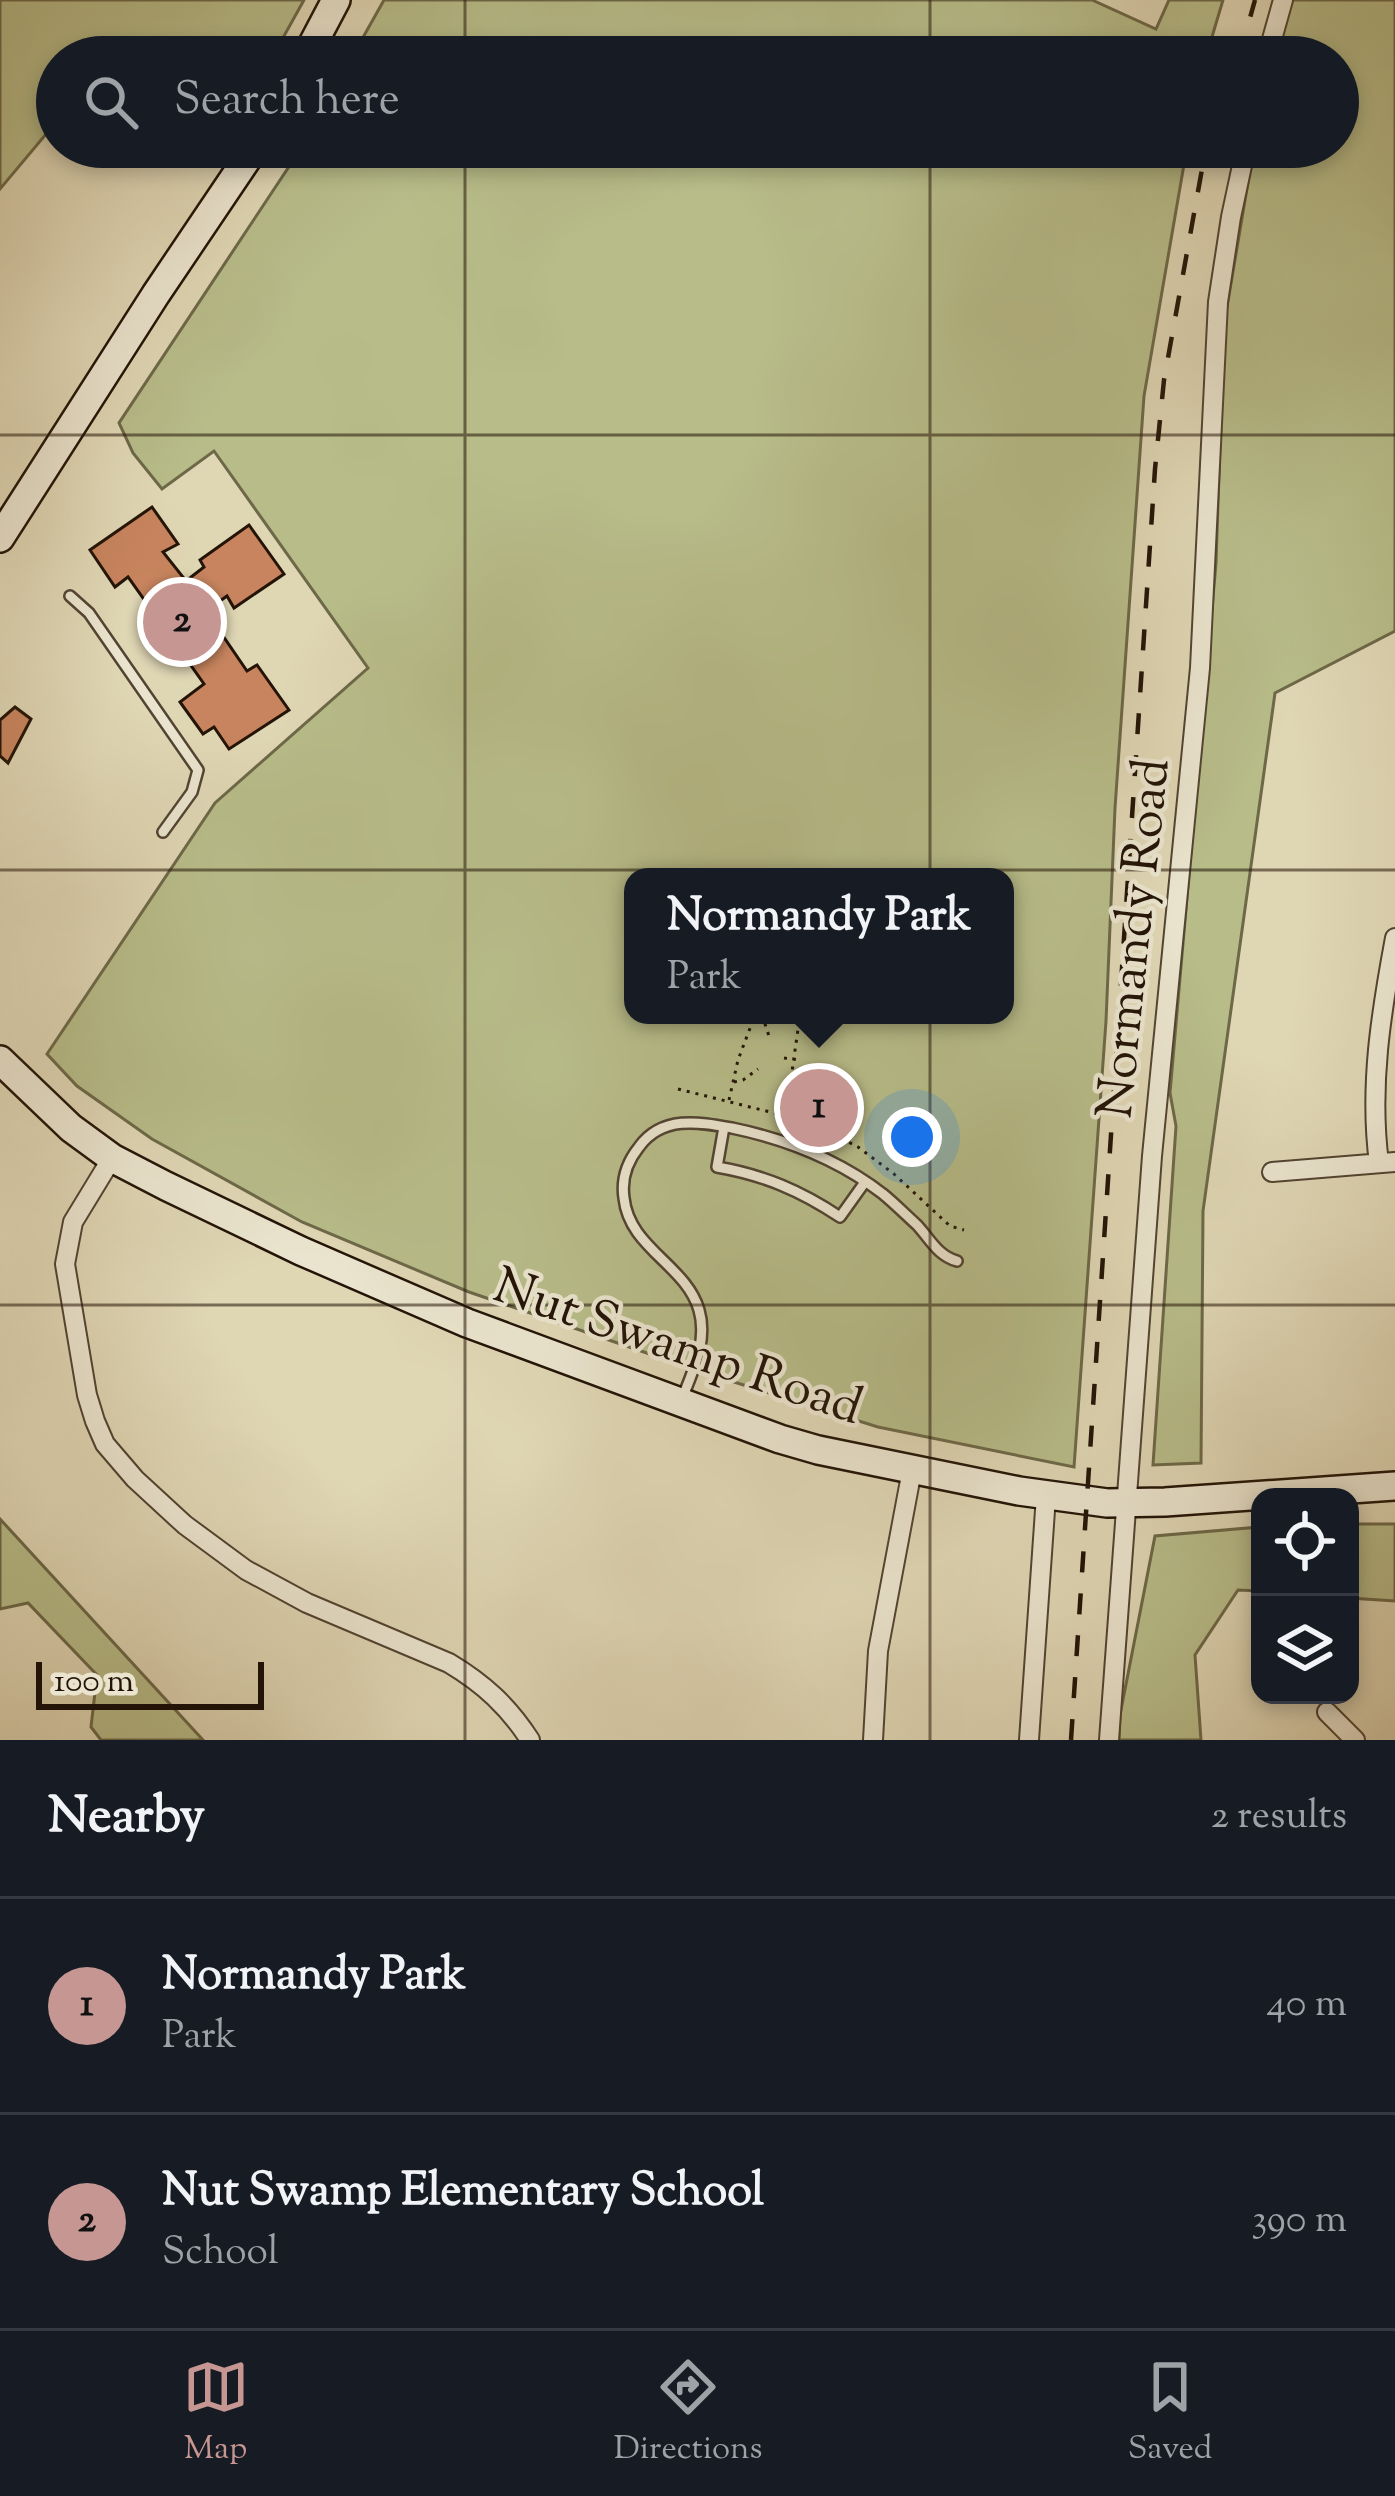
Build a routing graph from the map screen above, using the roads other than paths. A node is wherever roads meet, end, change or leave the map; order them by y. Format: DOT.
graph roads {
  1 [pos="336,0"];
  2 [pos="1283,0"];
  3 [pos="317,36"];
  4 [pos="1273,36"];
  5 [pos="241,168"];
  6 [pos="1242,168"];
  7 [pos="0,538"];
  8 [pos="70,596"];
  9 [pos="163,832"];
  10 [pos="1395,938"];
  11 [pos="0,1060"];
  12 [pos="724,1127"];
  13 [pos="112,1158"];
  14 [pos="1387,1162"];
  15 [pos="1272,1172"];
  16 [pos="865,1182"];
  17 [pos="957,1261"];
  18 [pos="680,1404"];
  19 [pos="912,1470"];
  20 [pos="1395,1486"];
  21 [pos="1046,1496"];
  22 [pos="1125,1503"];
  23 [pos="1327,1712"];
  24 [pos="530,1740"];
  25 [pos="873,1740"];
  26 [pos="1029,1740"];
  27 [pos="1108,1740"];
  28 [pos="1355,1740"];
  1 -- 3 [label="main road"];
  2 -- 4 [label="street"];
  5 -- 7 [label="main road"];
  6 -- 22 [label="street, Normandy Road"];
  8 -- 9 [label="lane"];
  10 -- 14 [label="street"];
  11 -- 13 [label="main road, Nut Swamp Road"];
  12 -- 16 [label="lane"];
  12 -- 16 [label="lane"];
  12 -- 18 [label="lane"];
  13 -- 18 [label="main road, Nut Swamp Road"];
  13 -- 24 [label="street"];
  14 -- 15 [label="street"];
  16 -- 17 [label="lane"];
  18 -- 19 [label="main road, Nut Swamp Road"];
  19 -- 21 [label="main road, Nut Swamp Road"];
  19 -- 25 [label="street"];
  20 -- 22 [label="main road, Nut Swamp Road"];
  21 -- 22 [label="main road, Nut Swamp Road"];
  21 -- 26 [label="street"];
  22 -- 27 [label="street, Normandy Road"];
  23 -- 28 [label="street"];
}
